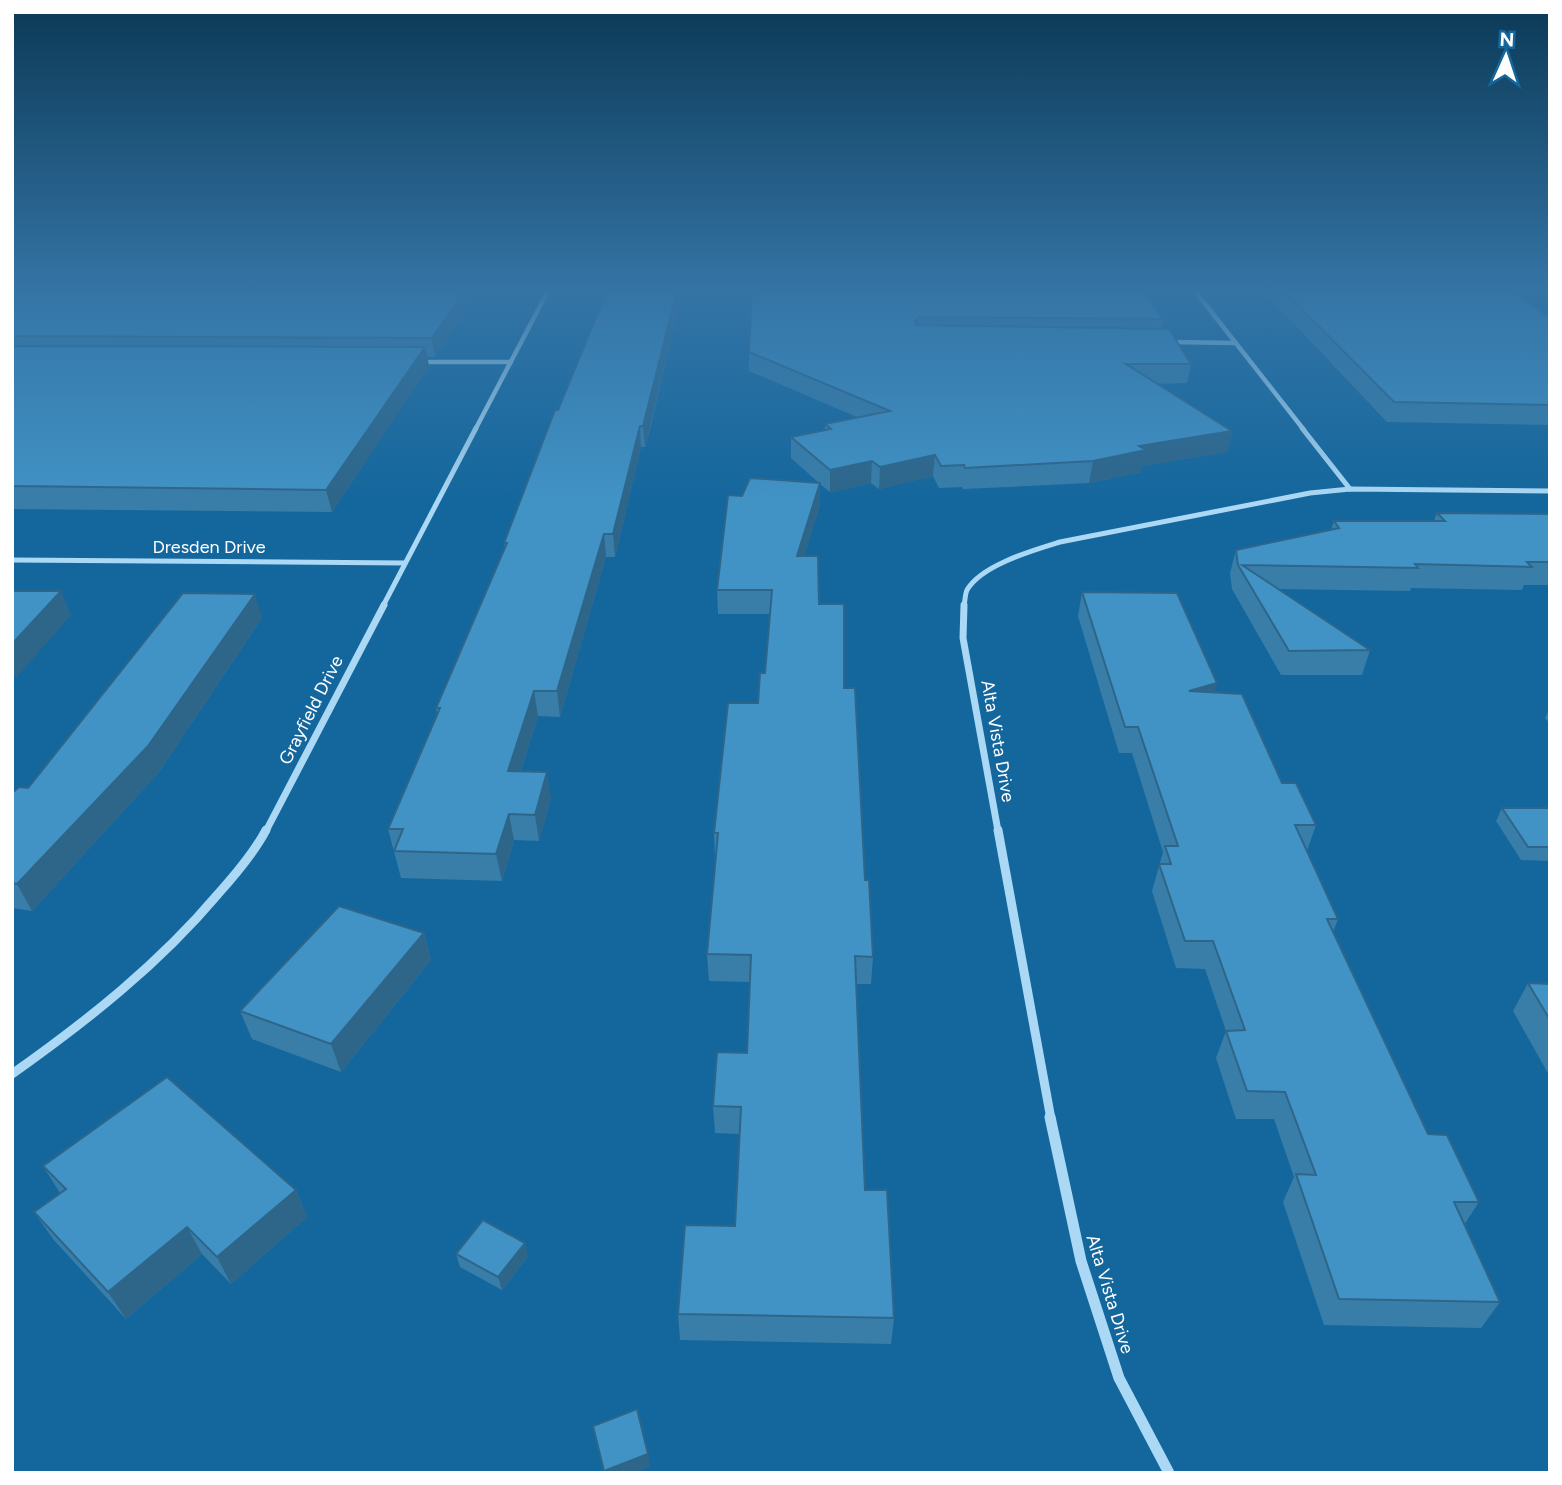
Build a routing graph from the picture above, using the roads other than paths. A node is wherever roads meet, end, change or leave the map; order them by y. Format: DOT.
graph roads {
  1 [pos="1250,360"];
  2 [pos="408,361"];
  3 [pos="511,362"];
  4 [pos="1350,489"];
  5 [pos="1550,491"];
  6 [pos="12,560"];
  7 [pos="405,563"];
  8 [pos="12,1074"];
  9 [pos="1169,1473"];
  1 -- 4 [label="street"];
  2 -- 3 [label="street"];
  3 -- 7 [label="street, Grayfield Drive"];
  4 -- 5 [label="street, Alta Vista Drive"];
  4 -- 9 [label="street, Alta Vista Drive"];
  6 -- 7 [label="street, Dresden Drive"];
  7 -- 8 [label="street, Grayfield Drive"];
}
